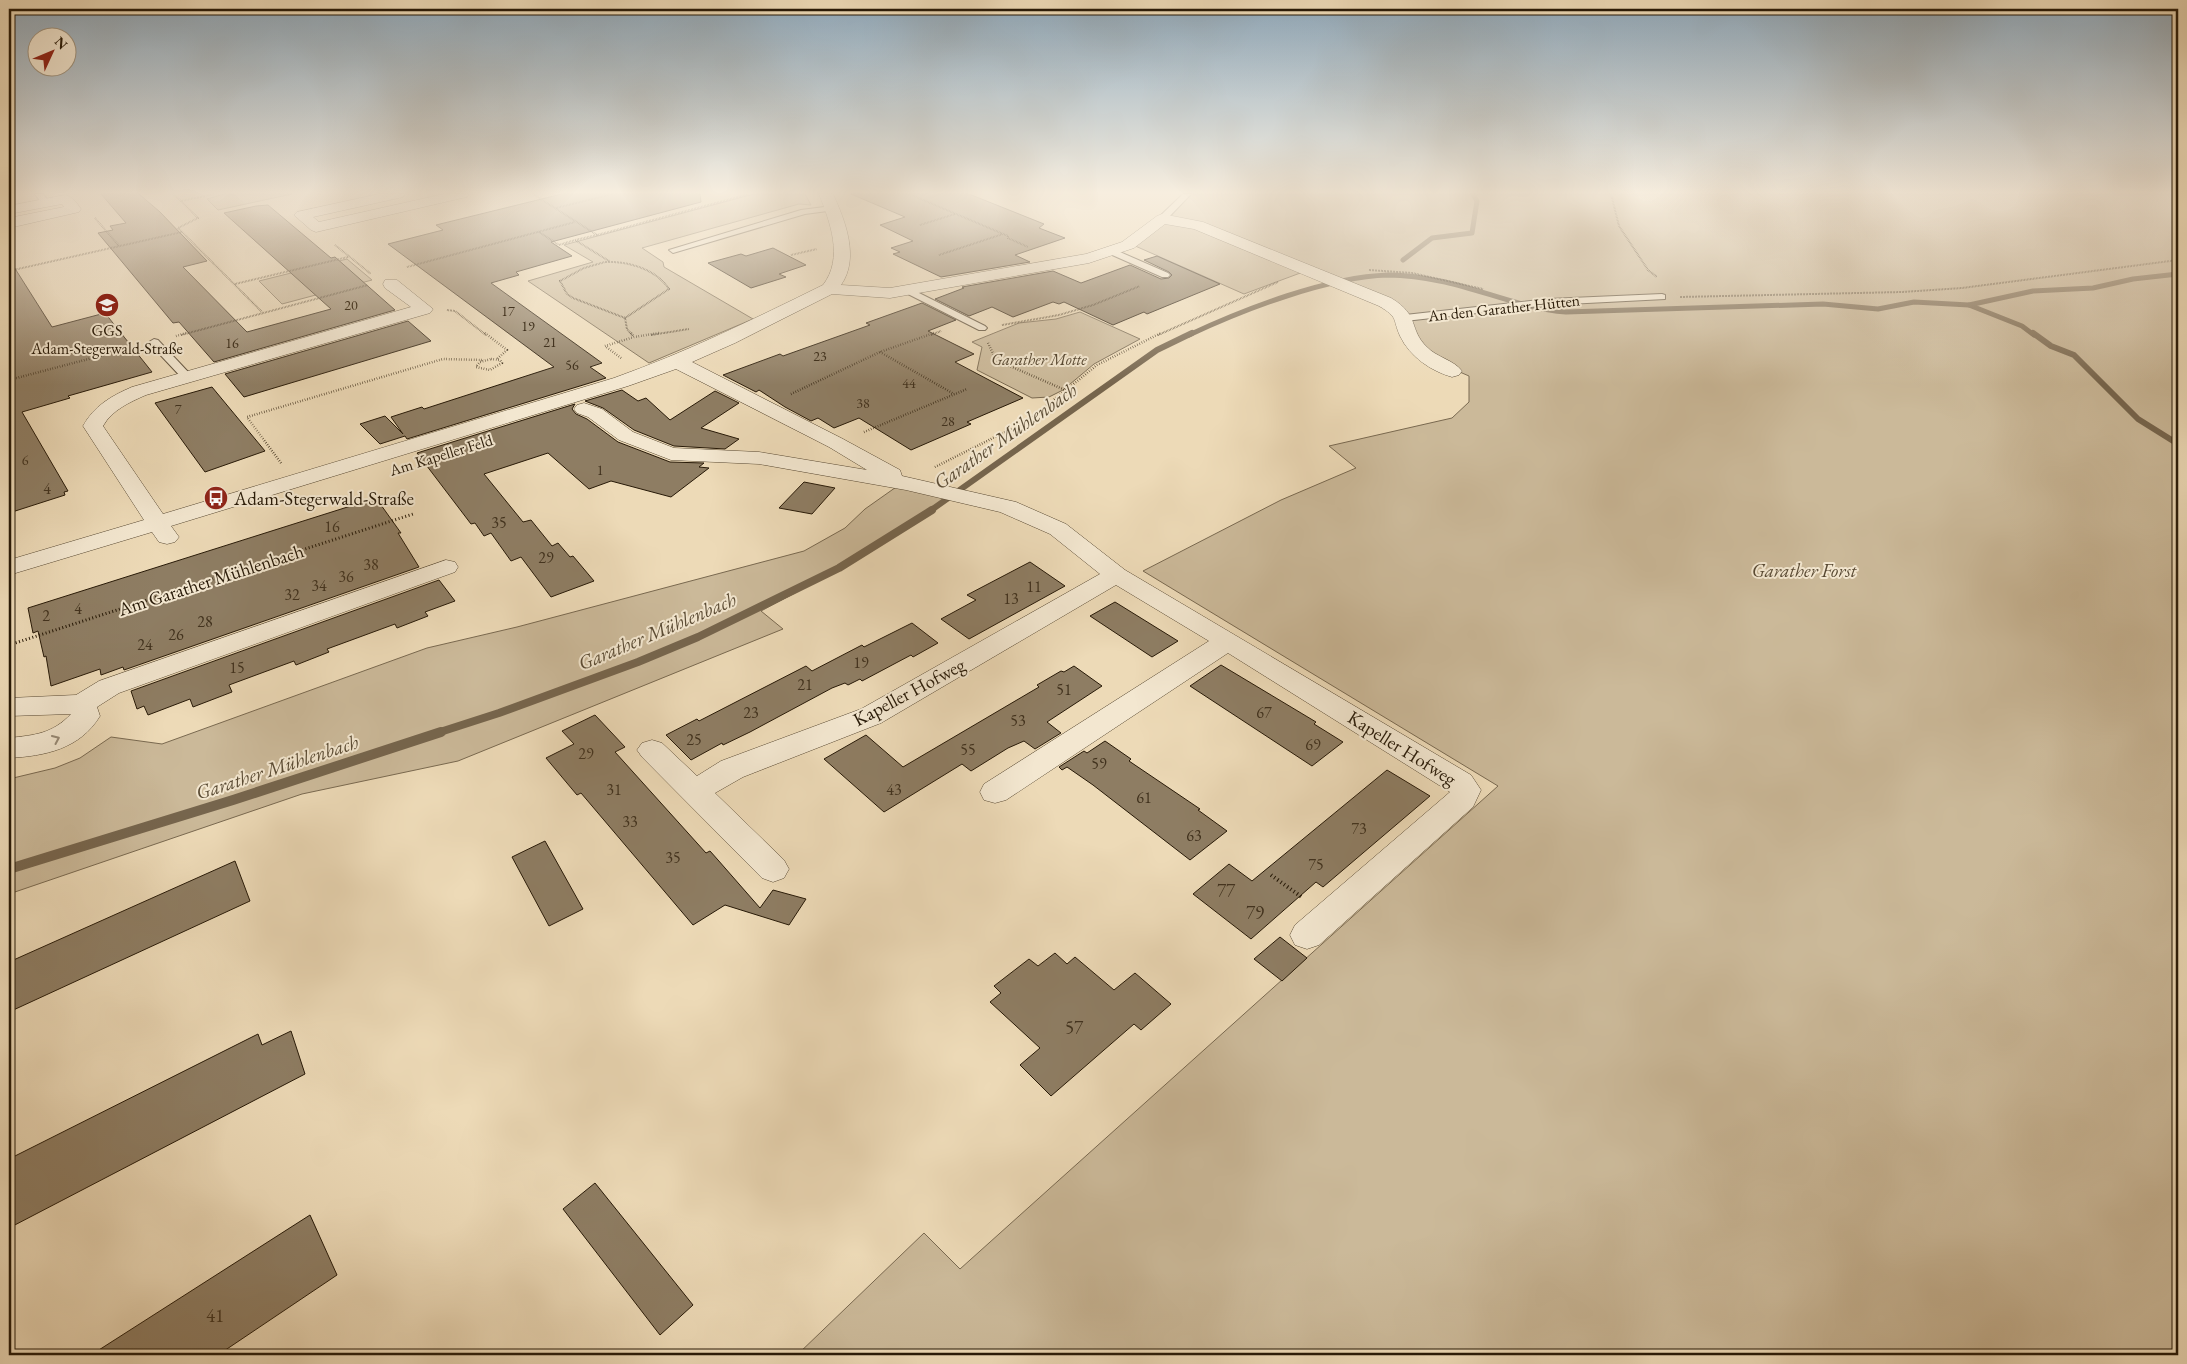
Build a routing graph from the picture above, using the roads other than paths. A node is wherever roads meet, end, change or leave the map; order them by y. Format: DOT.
graph roads {
  1 [pos="842,258"];
  2 [pos="1090,258"];
  3 [pos="1126,258"];
  4 [pos="1279,258"];
  5 [pos="1165,275"];
  6 [pos="392,278"];
  7 [pos="829,290"];
  8 [pos="907,290"];
  9 [pos="1662,297"];
  10 [pos="1405,318"];
  11 [pos="982,328"];
  12 [pos="154,342"];
  13 [pos="677,362"];
  14 [pos="1452,371"];
  15 [pos="187,378"];
  16 [pos="580,403"];
  17 [pos="906,483"];
  18 [pos="164,531"];
  19 [pos="446,567"];
  20 [pos="9,568"];
  21 [pos="1116,575"];
  22 [pos="9,588"];
  23 [pos="1228,641"];
  24 [pos="82,704"];
  25 [pos="9,708"];
  26 [pos="9,748"];
  27 [pos="652,750"];
  28 [pos="694,791"];
  29 [pos="995,792"];
  30 [pos="773,869"];
  31 [pos="1307,935"];
  1 -- 7 [label="street"];
  2 -- 8 [label="street"];
  3 -- 5 [label="lane"];
  4 -- 10 [label="street, An den Garather Hütten"];
  6 -- 15 [label="street"];
  7 -- 8 [label="street"];
  7 -- 13 [label="street, Am Kapeller Feld"];
  8 -- 11 [label="lane"];
  9 -- 10 [label="lane, An den Garather Hütten"];
  10 -- 14 [label="street, An den Garather Hütten"];
  12 -- 15 [label="lane"];
  13 -- 16 [label="street, Am Kapeller Feld"];
  13 -- 17 [label="street, Kapeller Hofweg"];
  15 -- 18 [label="street"];
  16 -- 17 [label="street, Kapeller Hofweg"];
  16 -- 18 [label="street, Am Kapeller Feld"];
  17 -- 21 [label="street, Kapeller Hofweg"];
  18 -- 20 [label="street, Am Kapeller Feld"];
  18 -- 22 [label="street, Am Kapeller Feld"];
  19 -- 24 [label="street"];
  21 -- 23 [label="street, Kapeller Hofweg"];
  21 -- 28 [label="street, Kapeller Hofweg"];
  23 -- 29 [label="street"];
  23 -- 31 [label="street, Kapeller Hofweg"];
  24 -- 25 [label="street"];
  26 -- 24 [label="street, one-way"];
  27 -- 28 [label="street"];
  28 -- 30 [label="street"];
}
